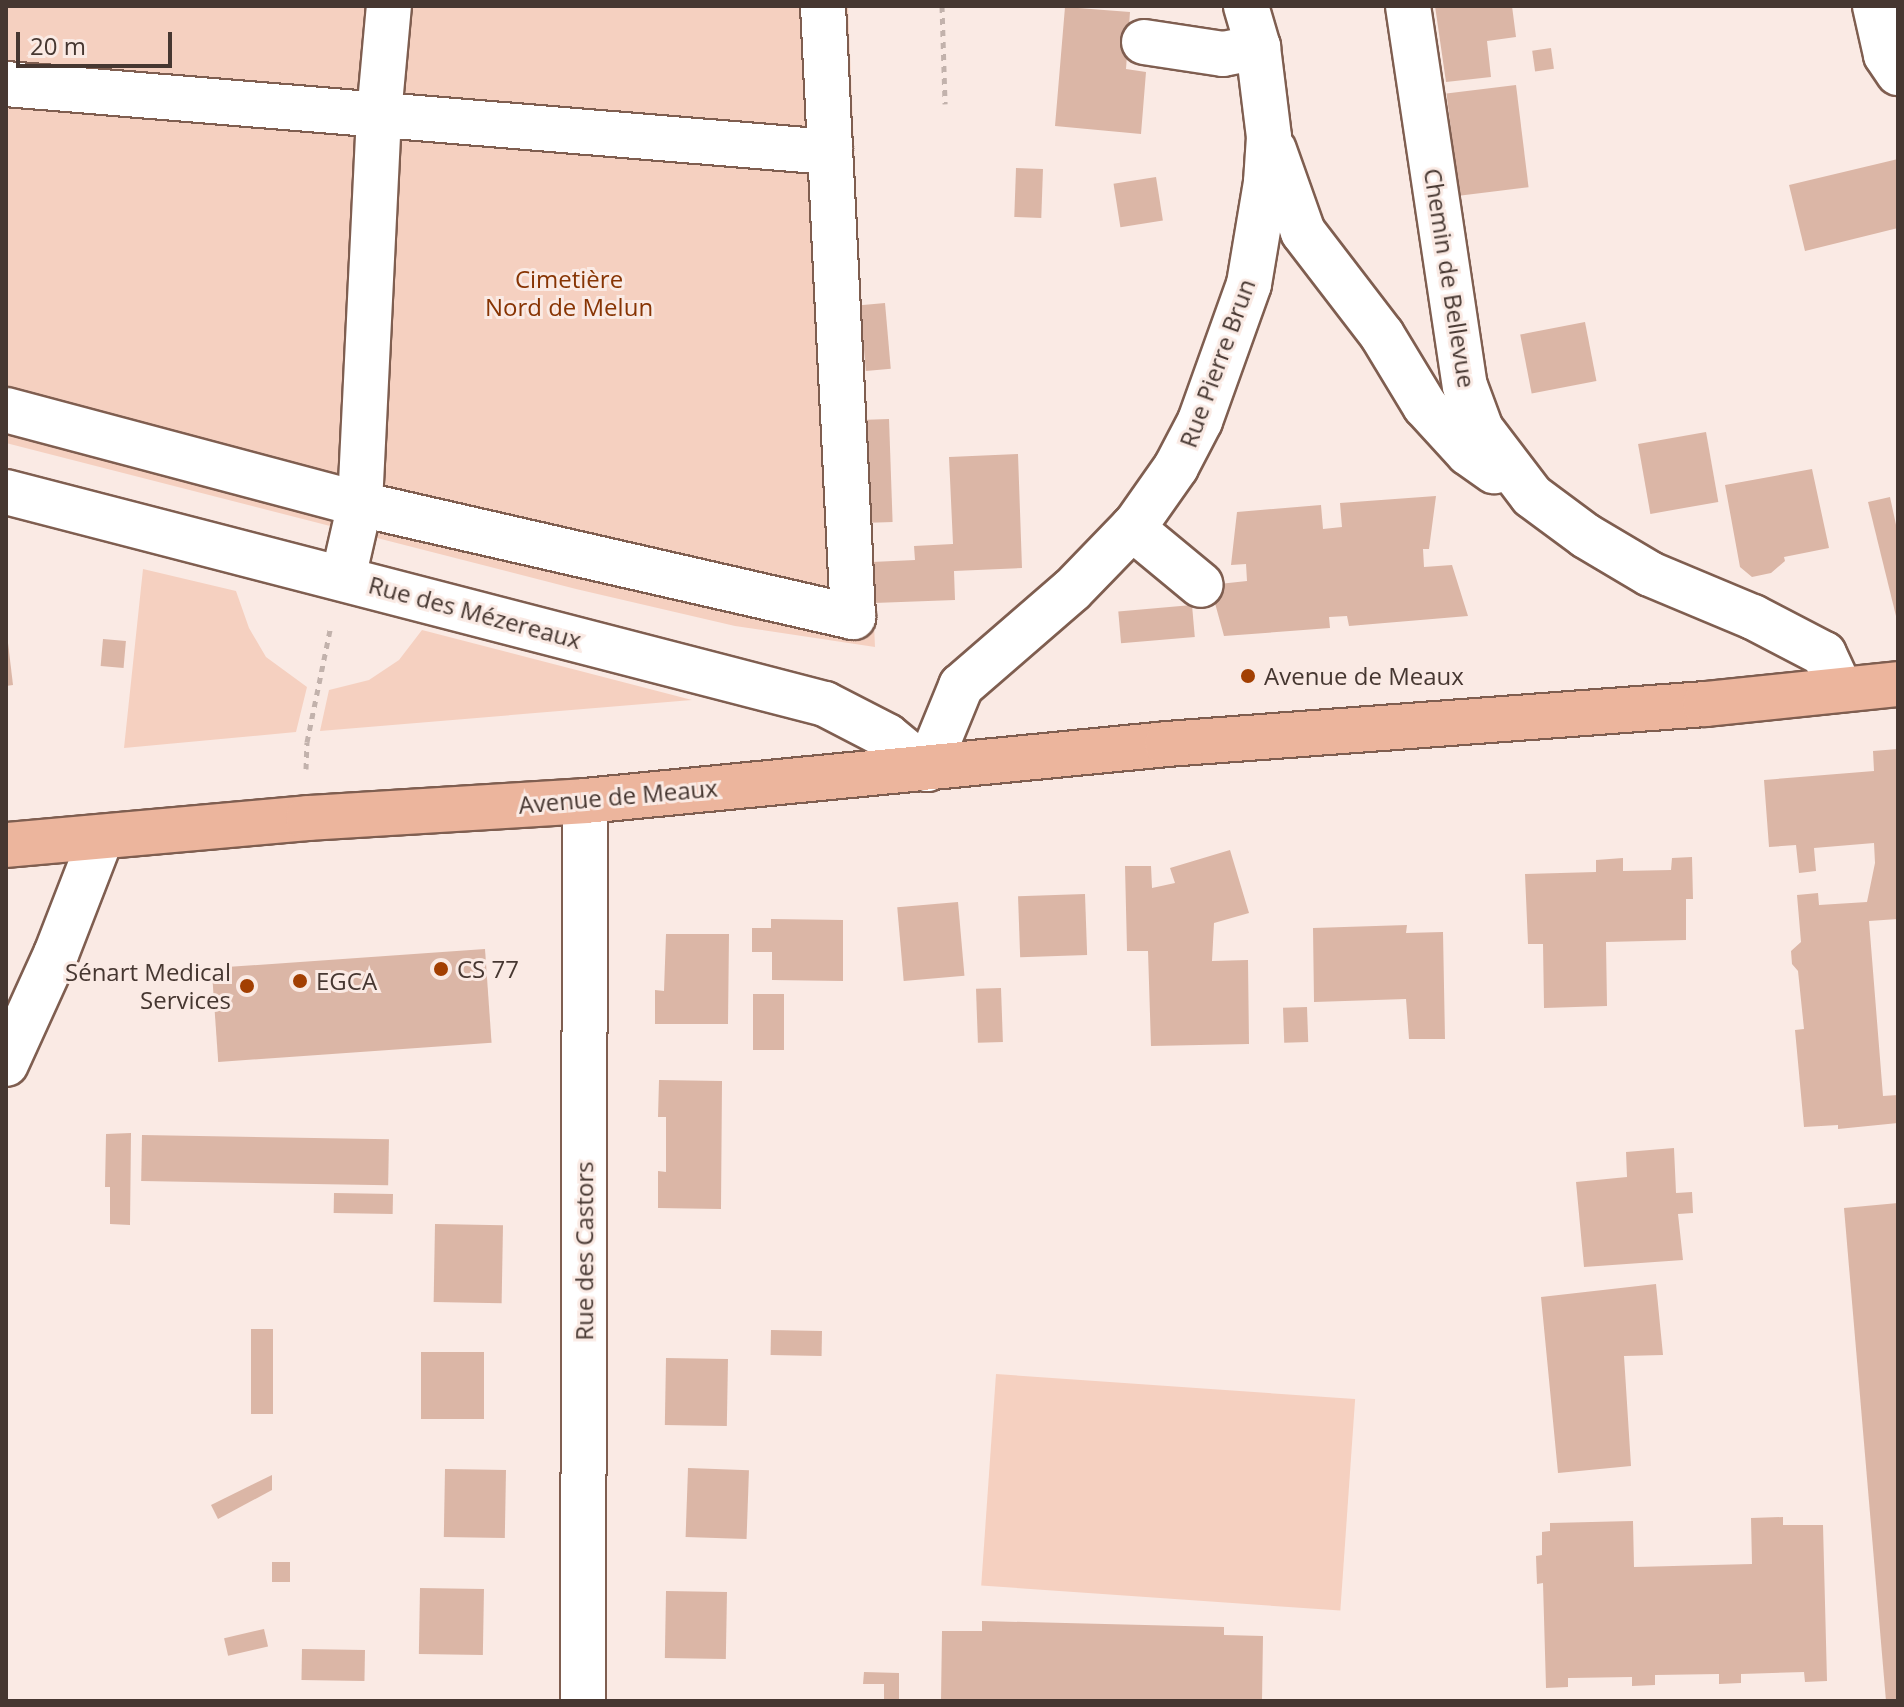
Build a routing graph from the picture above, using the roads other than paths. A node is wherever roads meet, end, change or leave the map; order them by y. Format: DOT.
graph roads {
  1 [pos="389,6"];
  2 [pos="823,6"];
  3 [pos="1408,6"];
  4 [pos="1875,6"];
  5 [pos="1252,26"];
  6 [pos="1144,42"];
  7 [pos="1898,73"];
  8 [pos="6,84"];
  9 [pos="379,115"];
  10 [pos="1269,137"];
  11 [pos="830,152"];
  12 [pos="1455,327"];
  13 [pos="1397,357"];
  14 [pos="6,410"];
  15 [pos="6,492"];
  16 [pos="1532,496"];
  17 [pos="360,504"];
  18 [pos="1132,528"];
  19 [pos="343,578"];
  20 [pos="1201,585"];
  21 [pos="1898,684"];
  22 [pos="1840,688"];
  23 [pos="927,769"];
  24 [pos="585,801"];
  25 [pos="101,838"];
  26 [pos="6,845"];
  27 [pos="6,1064"];
  28 [pos="583,1701"];
  1 -- 9 [label="street"];
  2 -- 11 [label="street"];
  3 -- 12 [label="street, Chemin de Bellevue"];
  4 -- 7 [label="street"];
  5 -- 6 [label="street"];
  5 -- 10 [label="street, Rue Pierre Brun"];
  8 -- 9 [label="street"];
  9 -- 11 [label="street"];
  9 -- 17 [label="street"];
  10 -- 13 [label="street"];
  10 -- 18 [label="street, Rue Pierre Brun"];
  11 -- 17 [label="street"];
  12 -- 13 [label="street"];
  12 -- 16 [label="street, Chemin de Bellevue"];
  13 -- 16 [label="street"];
  14 -- 17 [label="street"];
  15 -- 19 [label="street, Rue des Mézereaux"];
  16 -- 22 [label="street, Chemin de Bellevue"];
  17 -- 19 [label="street"];
  18 -- 20 [label="street"];
  18 -- 23 [label="street, Rue Pierre Brun"];
  19 -- 23 [label="street, Rue des Mézereaux"];
  21 -- 22 [label="main road, Avenue de Meaux"];
  22 -- 23 [label="main road, Avenue de Meaux"];
  23 -- 24 [label="main road, Avenue de Meaux"];
  24 -- 25 [label="main road, Avenue de Meaux"];
  24 -- 28 [label="street, Rue des Castors"];
  25 -- 26 [label="main road, Avenue de Meaux"];
  25 -- 27 [label="street"];
}
